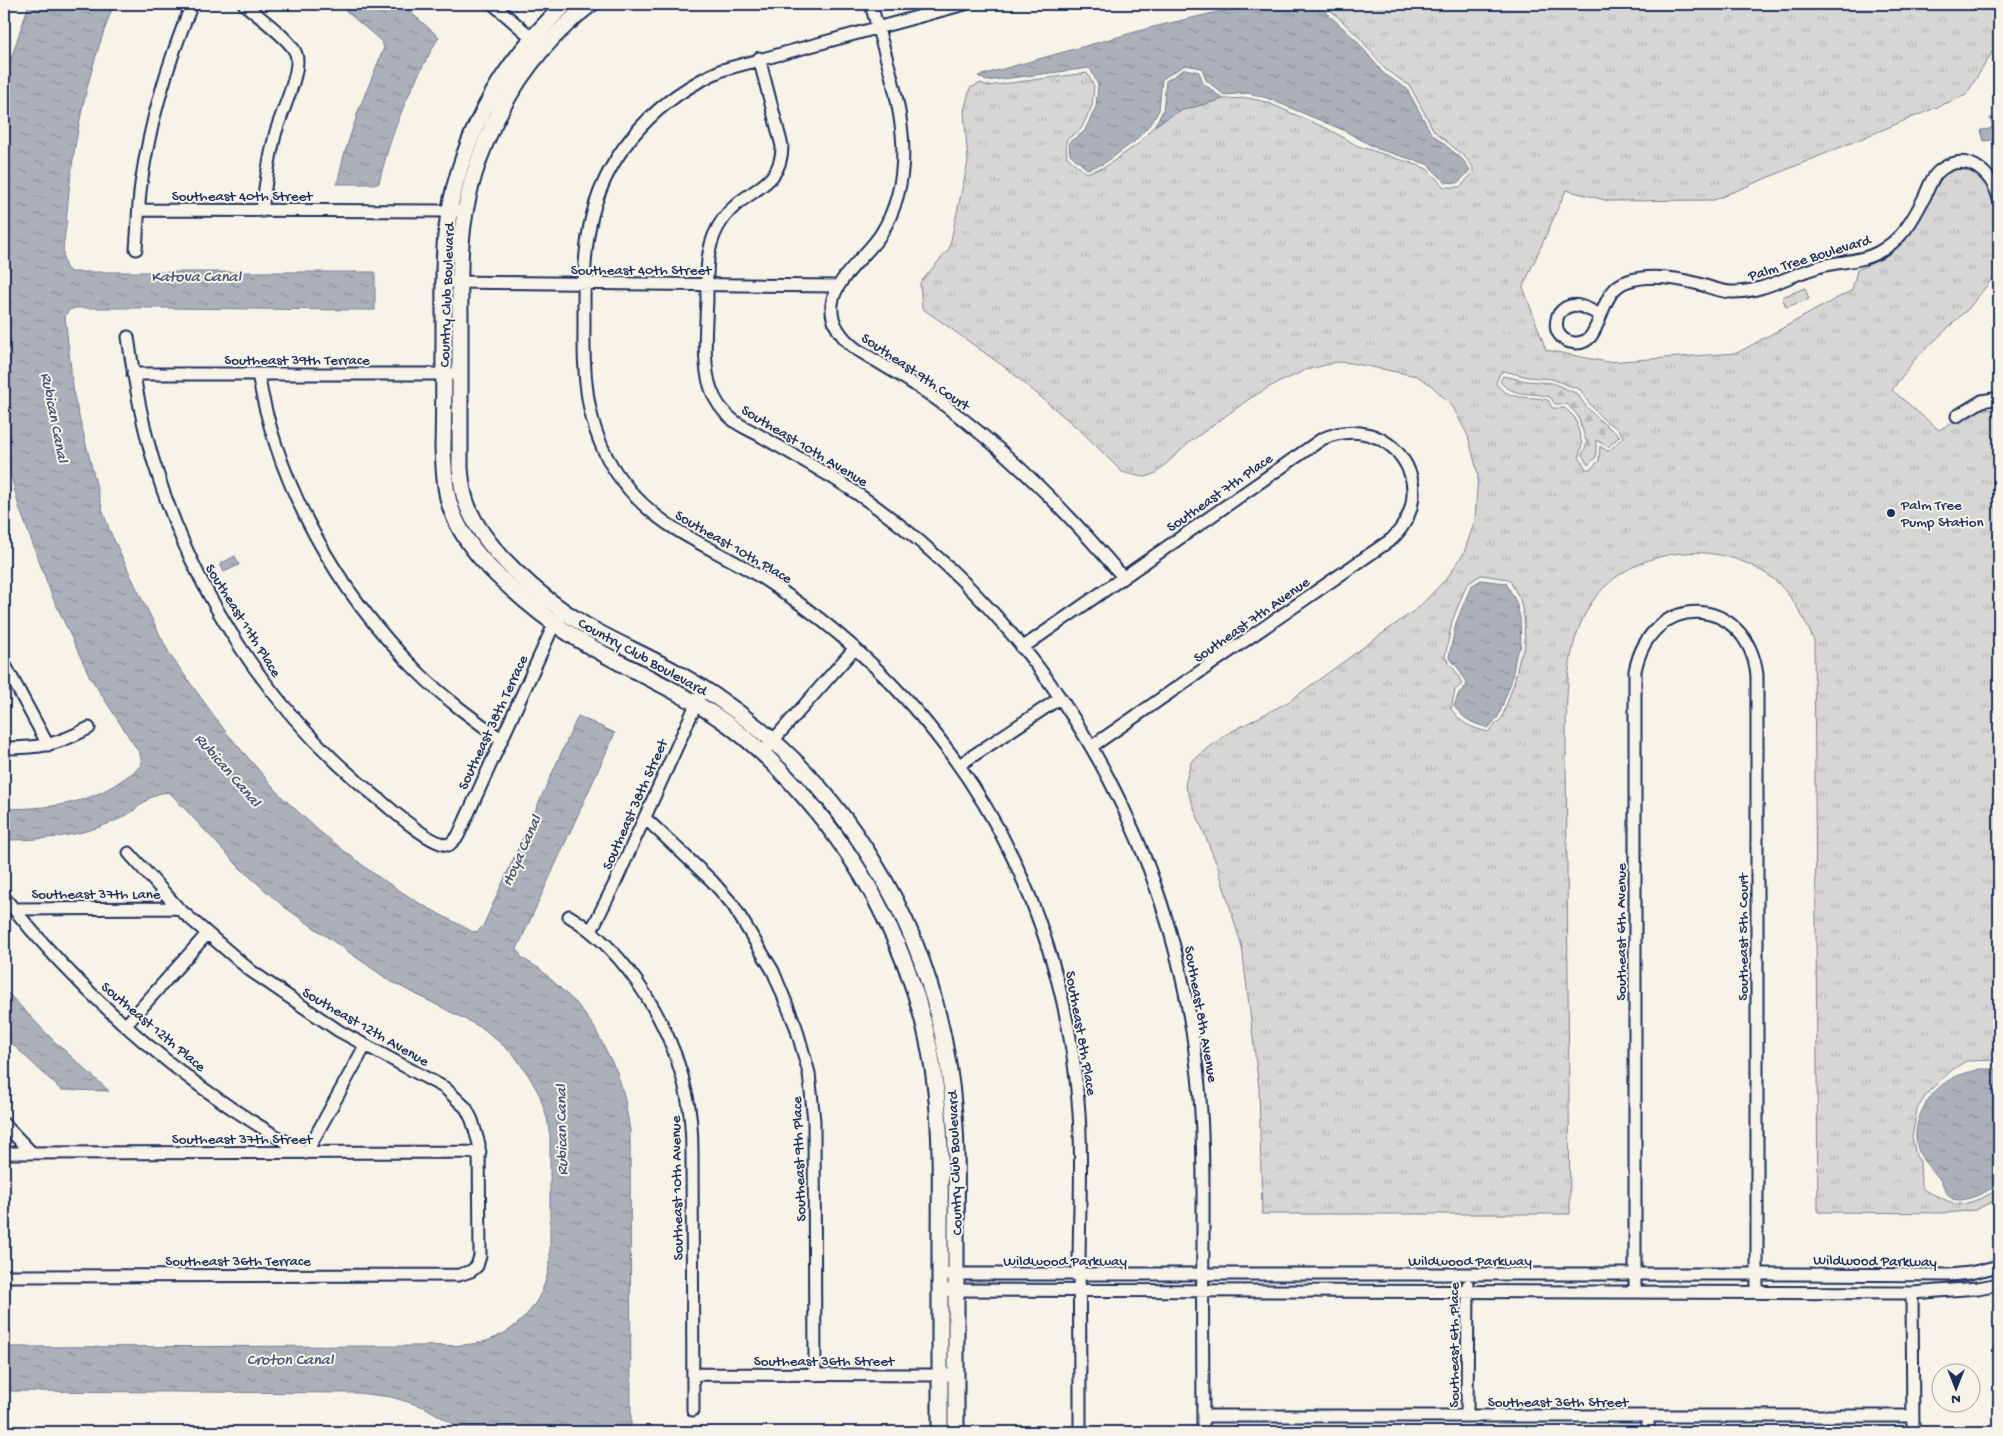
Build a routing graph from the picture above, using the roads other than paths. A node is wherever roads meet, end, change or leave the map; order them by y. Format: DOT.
graph roads {
  1 [pos="192,4"];
  2 [pos="244,4"];
  3 [pos="493,4"];
  4 [pos="566,4"];
  5 [pos="591,4"];
  6 [pos="871,4"];
  7 [pos="965,4"];
  8 [pos="877,27"];
  9 [pos="532,38"];
  10 [pos="544,48"];
  11 [pos="759,58"];
  12 [pos="1999,199"];
  13 [pos="139,210"];
  14 [pos="262,210"];
  15 [pos="449,211"];
  16 [pos="466,211"];
  17 [pos="136,249"];
  18 [pos="444,282"];
  19 [pos="460,282"];
  20 [pos="585,283"];
  21 [pos="707,284"];
  22 [pos="838,286"];
  23 [pos="1600,316"];
  24 [pos="128,336"];
  25 [pos="133,374"];
  26 [pos="258,374"];
  27 [pos="444,374"];
  28 [pos="460,374"];
  29 [pos="1999,398"];
  30 [pos="1957,416"];
  31 [pos="1413,501"];
  32 [pos="1123,577"];
  33 [pos="1700,612"];
  34 [pos="560,618"];
  35 [pos="855,648"];
  36 [pos="1022,648"];
  37 [pos="4,663"];
  38 [pos="700,696"];
  39 [pos="1060,698"];
  40 [pos="89,728"];
  41 [pos="501,739"];
  42 [pos="772,741"];
  43 [pos="48,745"];
  44 [pos="4,748"];
  45 [pos="1091,748"];
  46 [pos="762,753"];
  47 [pos="959,765"];
  48 [pos="644,818"];
  49 [pos="449,845"];
  50 [pos="129,853"];
  51 [pos="4,897"];
  52 [pos="178,908"];
  53 [pos="14,909"];
  54 [pos="569,916"];
  55 [pos="591,931"];
  56 [pos="207,934"];
  57 [pos="126,1025"];
  58 [pos="365,1046"];
  59 [pos="4,1124"];
  60 [pos="480,1152"];
  61 [pos="4,1153"];
  62 [pos="32,1153"];
  63 [pos="306,1153"];
  64 [pos="1999,1266"];
  65 [pos="471,1271"];
  66 [pos="940,1274"];
  67 [pos="1757,1274"];
  68 [pos="956,1275"];
  69 [pos="1079,1275"];
  70 [pos="1202,1275"];
  71 [pos="1468,1275"];
  72 [pos="1635,1275"];
  73 [pos="4,1276"];
  74 [pos="1999,1284"];
  75 [pos="940,1290"];
  76 [pos="956,1290"];
  77 [pos="1080,1291"];
  78 [pos="1203,1291"];
  79 [pos="1468,1291"];
  80 [pos="1635,1291"];
  81 [pos="1757,1292"];
  82 [pos="1912,1293"];
  83 [pos="693,1374"];
  84 [pos="816,1375"];
  85 [pos="940,1375"];
  86 [pos="956,1375"];
  87 [pos="693,1410"];
  88 [pos="1202,1416"];
  89 [pos="1467,1416"];
  90 [pos="1648,1416"];
  91 [pos="1912,1416"];
  92 [pos="940,1432"];
  93 [pos="956,1432"];
  94 [pos="1080,1432"];
  95 [pos="1202,1432"];
  96 [pos="1648,1432"];
  97 [pos="1912,1432"];
  1 -- 13 [label="street"];
  2 -- 14 [label="street"];
  3 -- 9 [label="street"];
  4 -- 9 [label="main road, Country Club Boulevard"];
  5 -- 10 [label="main road, Country Club Boulevard"];
  6 -- 8 [label="street, Southeast 9th Court"];
  7 -- 8 [label="street, Southeast 10th Place"];
  8 -- 11 [label="street, Southeast 10th Place"];
  8 -- 22 [label="street, Southeast 9th Court"];
  9 -- 10 [label="street"];
  9 -- 15 [label="main road, Country Club Boulevard"];
  10 -- 16 [label="main road, Country Club Boulevard"];
  11 -- 20 [label="street, Southeast 10th Place"];
  11 -- 21 [label="street, Southeast 10th Avenue"];
  12 -- 23 [label="street, Palm Tree Boulevard"];
  13 -- 14 [label="street, Southeast 40th Street"];
  13 -- 17 [label="street"];
  14 -- 15 [label="street, Southeast 40th Street"];
  15 -- 16 [label="street, Southeast 40th Street"];
  15 -- 18 [label="main road, Country Club Boulevard"];
  16 -- 19 [label="main road, Country Club Boulevard"];
  18 -- 19 [label="street, Southeast 40th Street"];
  18 -- 27 [label="main road, Country Club Boulevard"];
  19 -- 20 [label="street, Southeast 40th Street"];
  19 -- 28 [label="main road, Country Club Boulevard"];
  20 -- 21 [label="street, Southeast 40th Street"];
  20 -- 35 [label="street, Southeast 10th Place"];
  21 -- 22 [label="street, Southeast 40th Street"];
  21 -- 36 [label="street, Southeast 10th Avenue"];
  22 -- 32 [label="street, Southeast 9th Court"];
  24 -- 25 [label="street, Southeast 11th Place"];
  25 -- 26 [label="street, Southeast 39th Terrace"];
  25 -- 49 [label="street, Southeast 11th Place"];
  26 -- 27 [label="street, Southeast 39th Terrace"];
  26 -- 41 [label="street"];
  27 -- 28 [label="street, Southeast 39th Terrace"];
  27 -- 34 [label="main road, Country Club Boulevard"];
  28 -- 34 [label="main road, Country Club Boulevard"];
  29 -- 30 [label="street"];
  31 -- 32 [label="street, Southeast 7th Place"];
  31 -- 45 [label="street, Southeast 7th Avenue"];
  32 -- 36 [label="street, Southeast 7th Place"];
  33 -- 67 [label="street, Southeast 5th Court"];
  33 -- 72 [label="street, Southeast 6th Avenue"];
  34 -- 38 [label="main road, Country Club Boulevard"];
  34 -- 41 [label="street, Southeast 38th Terrace"];
  35 -- 42 [label="street"];
  35 -- 47 [label="street, Southeast 8th Place"];
  36 -- 39 [label="street, Southeast 8th Avenue"];
  37 -- 43 [label="street"];
  38 -- 42 [label="main road, Country Club Boulevard"];
  38 -- 46 [label="main road, Country Club Boulevard"];
  38 -- 48 [label="street, Southeast 38th Street"];
  39 -- 45 [label="street, Southeast 8th Avenue"];
  39 -- 47 [label="street"];
  40 -- 43 [label="street"];
  41 -- 49 [label="street, Southeast 38th Terrace"];
  42 -- 46 [label="street"];
  42 -- 68 [label="main road, Country Club Boulevard"];
  43 -- 44 [label="street"];
  45 -- 70 [label="street, Southeast 8th Avenue"];
  46 -- 66 [label="main road, Country Club Boulevard"];
  47 -- 69 [label="street, Southeast 8th Place"];
  48 -- 55 [label="street, Southeast 38th Street"];
  48 -- 84 [label="street, Southeast 9th Place"];
  50 -- 52 [label="street, Southeast 12th Avenue"];
  51 -- 53 [label="street, Southeast 12th Place"];
  52 -- 53 [label="street, Southeast 37th Lane"];
  52 -- 56 [label="street, Southeast 12th Avenue"];
  53 -- 57 [label="street, Southeast 12th Place"];
  54 -- 55 [label="street, Southeast 10th Avenue"];
  55 -- 83 [label="street, Southeast 10th Avenue"];
  56 -- 57 [label="street"];
  56 -- 58 [label="street, Southeast 12th Avenue"];
  57 -- 63 [label="street, Southeast 12th Place"];
  58 -- 60 [label="street, Southeast 12th Avenue"];
  58 -- 63 [label="street"];
  59 -- 62 [label="street"];
  60 -- 63 [label="street, Southeast 37th Street"];
  60 -- 65 [label="street, Southeast 12th Avenue"];
  61 -- 62 [label="street, Southeast 37th Street"];
  62 -- 63 [label="street, Southeast 37th Street"];
  64 -- 67 [label="street, Wildwood Parkway"];
  65 -- 73 [label="street, Southeast 36th Terrace"];
  66 -- 68 [label="street, Wildwood Parkway"];
  66 -- 75 [label="main road, Country Club Boulevard"];
  67 -- 72 [label="street, Wildwood Parkway"];
  67 -- 81 [label="street, Southeast 5th Court"];
  68 -- 69 [label="street, Wildwood Parkway"];
  68 -- 76 [label="main road, Country Club Boulevard"];
  69 -- 70 [label="street, Wildwood Parkway"];
  69 -- 77 [label="street, Southeast 8th Place"];
  70 -- 71 [label="street, Wildwood Parkway"];
  70 -- 78 [label="street, Southeast 8th Avenue"];
  71 -- 72 [label="street, Wildwood Parkway"];
  71 -- 79 [label="street, Southeast 6th Place"];
  72 -- 80 [label="street, Southeast 6th Avenue"];
  74 -- 82 [label="street, Wildwood Parkway"];
  75 -- 76 [label="street, Wildwood Parkway"];
  75 -- 85 [label="main road, Country Club Boulevard"];
  76 -- 77 [label="street, Wildwood Parkway"];
  76 -- 86 [label="main road, Country Club Boulevard"];
  77 -- 78 [label="street, Wildwood Parkway"];
  77 -- 94 [label="street"];
  78 -- 79 [label="street, Wildwood Parkway"];
  78 -- 88 [label="street"];
  79 -- 80 [label="street, Wildwood Parkway"];
  79 -- 89 [label="street, Southeast 6th Place"];
  80 -- 81 [label="street, Wildwood Parkway"];
  81 -- 82 [label="street, Wildwood Parkway"];
  82 -- 91 [label="street"];
  83 -- 84 [label="street, Southeast 36th Street"];
  83 -- 87 [label="street, Southeast 10th Avenue"];
  84 -- 85 [label="street, Southeast 36th Street"];
  85 -- 86 [label="street, Southeast 36th Street"];
  85 -- 92 [label="main road, Country Club Boulevard"];
  86 -- 93 [label="main road, Country Club Boulevard"];
  88 -- 89 [label="street, Southeast 36th Street"];
  88 -- 95 [label="street"];
  89 -- 90 [label="street, Southeast 36th Street"];
  90 -- 91 [label="street, Southeast 36th Street"];
  90 -- 96 [label="street"];
  91 -- 97 [label="street"];
}
